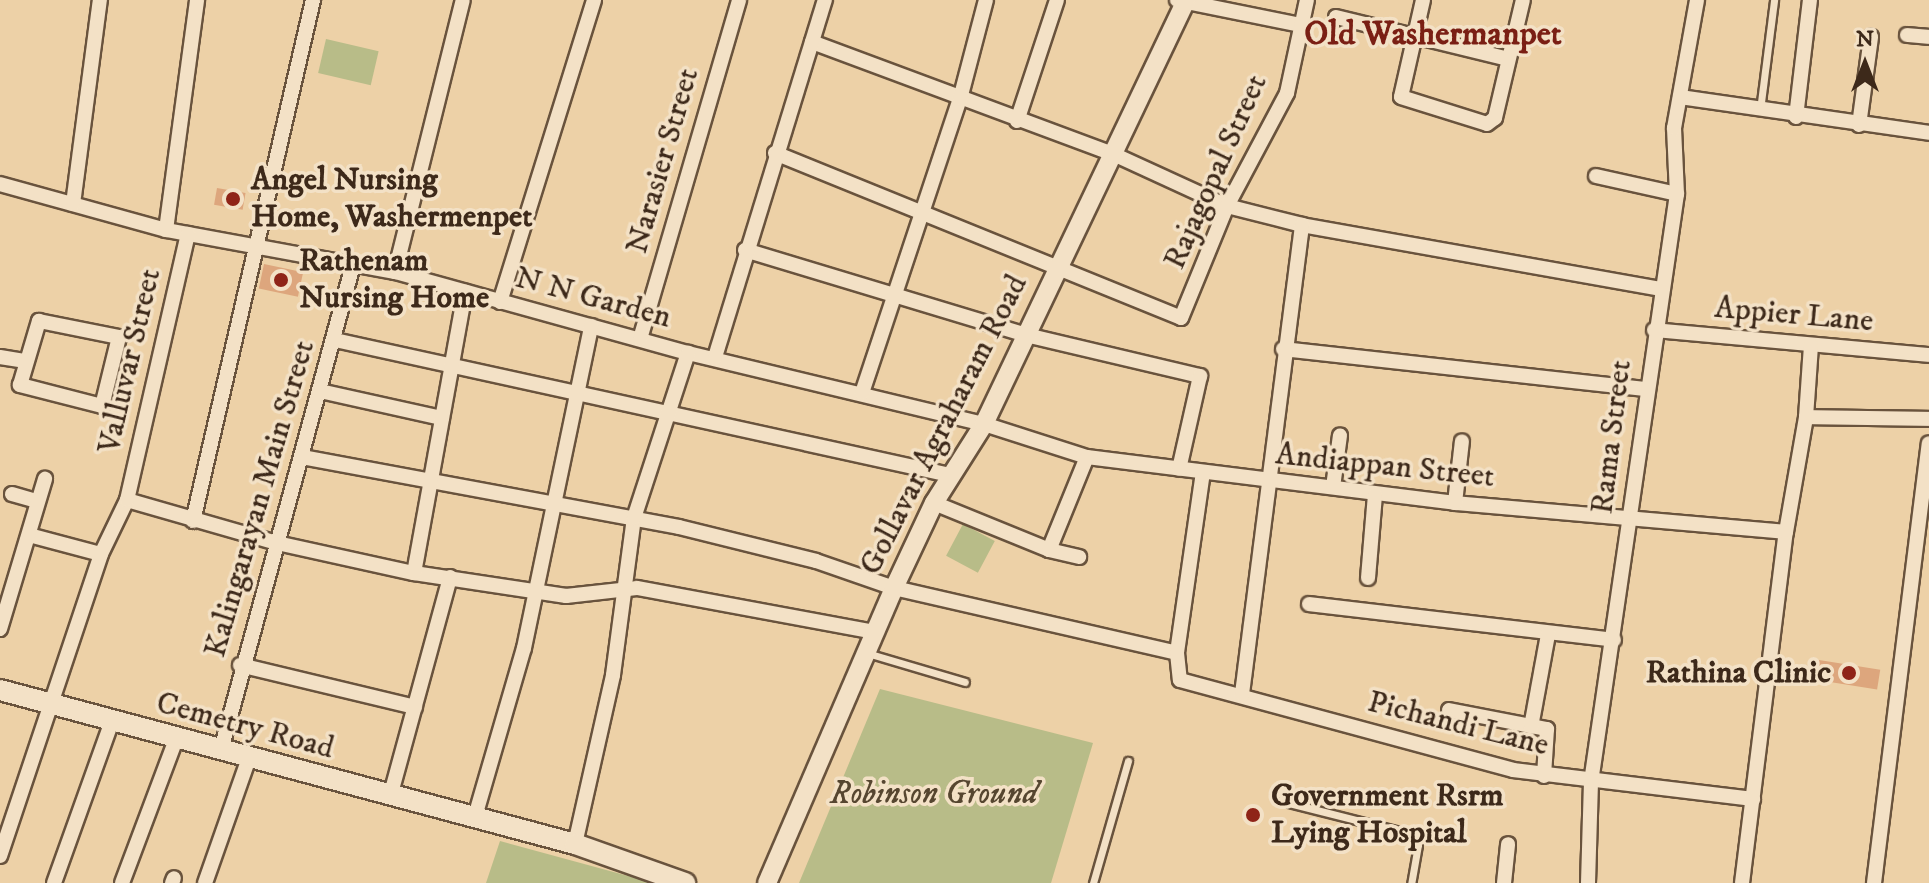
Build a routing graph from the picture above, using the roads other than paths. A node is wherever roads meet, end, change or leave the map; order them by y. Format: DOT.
graph roads {
  1 [pos="100,0"];
  2 [pos="197,0"];
  3 [pos="313,0"];
  4 [pos="463,0"];
  5 [pos="594,0"];
  6 [pos="739,0"];
  7 [pos="825,0"];
  8 [pos="986,0"];
  9 [pos="1057,0"];
  10 [pos="1307,0"];
  11 [pos="1423,0"];
  12 [pos="1523,0"];
  13 [pos="1697,0"];
  14 [pos="1774,0"];
  15 [pos="1810,0"];
  16 [pos="1182,1"];
  17 [pos="1336,17"];
  18 [pos="1301,25"];
  19 [pos="1907,35"];
  20 [pos="1414,36"];
  21 [pos="1871,37"];
  22 [pos="1929,37"];
  23 [pos="812,42"];
  24 [pos="1508,59"];
  25 [pos="1680,97"];
  26 [pos="960,99"];
  27 [pos="1759,112"];
  28 [pos="1796,117"];
  29 [pos="1017,121"];
  30 [pos="1859,125"];
  31 [pos="1929,133"];
  32 [pos="775,153"];
  33 [pos="1111,153"];
  34 [pos="1596,176"];
  35 [pos="0,184"];
  36 [pos="1677,194"];
  37 [pos="73,204"];
  38 [pos="1227,206"];
  39 [pos="924,214"];
  40 [pos="1302,225"];
  41 [pos="166,230"];
  42 [pos="188,234"];
  43 [pos="257,247"];
  44 [pos="745,250"];
  45 [pos="353,265"];
  46 [pos="1057,269"];
  47 [pos="395,272"];
  48 [pos="1660,289"];
  49 [pos="465,292"];
  50 [pos="894,293"];
  51 [pos="500,302"];
  52 [pos="591,326"];
  53 [pos="1654,330"];
  54 [pos="1026,335"];
  55 [pos="640,339"];
  56 [pos="335,340"];
  57 [pos="1811,345"];
  58 [pos="1283,349"];
  59 [pos="688,353"];
  60 [pos="1929,355"];
  61 [pos="0,357"];
  62 [pos="715,357"];
  63 [pos="26,361"];
  64 [pos="454,366"];
  65 [pos="1645,389"];
  66 [pos="575,390"];
  67 [pos="320,391"];
  68 [pos="862,393"];
  69 [pos="667,409"];
  70 [pos="1806,417"];
  71 [pos="442,418"];
  72 [pos="1929,419"];
  73 [pos="984,424"];
  74 [pos="1340,435"];
  75 [pos="1462,441"];
  76 [pos="1929,443"];
  77 [pos="302,457"];
  78 [pos="1087,457"];
  79 [pos="1179,469"];
  80 [pos="1203,472"];
  81 [pos="950,475"];
  82 [pos="45,479"];
  83 [pos="427,482"];
  84 [pos="1271,482"];
  85 [pos="1333,487"];
  86 [pos="12,494"];
  87 [pos="1375,494"];
  88 [pos="127,500"];
  89 [pos="36,501"];
  90 [pos="934,503"];
  91 [pos="1455,503"];
  92 [pos="552,506"];
  93 [pos="1631,517"];
  94 [pos="634,518"];
  95 [pos="193,521"];
  96 [pos="1786,532"];
  97 [pos="29,535"];
  98 [pos="277,543"];
  99 [pos="1049,550"];
  100 [pos="101,554"];
  101 [pos="1079,557"];
  102 [pos="414,573"];
  103 [pos="450,577"];
  104 [pos="1368,578"];
  105 [pos="894,588"];
  106 [pos="536,591"];
  107 [pos="621,592"];
  108 [pos="1309,604"];
  109 [pos="0,629"];
  110 [pos="874,632"];
  111 [pos="1548,634"];
  112 [pos="1614,640"];
  113 [pos="865,652"];
  114 [pos="1177,653"];
  115 [pos="240,665"];
  116 [pos="965,682"];
  117 [pos="1,693"];
  118 [pos="1242,694"];
  119 [pos="53,703"];
  120 [pos="415,707"];
  121 [pos="1449,710"];
  122 [pos="112,721"];
  123 [pos="1531,727"];
  124 [pos="177,737"];
  125 [pos="221,750"];
  126 [pos="249,758"];
  127 [pos="1128,761"];
  128 [pos="1544,776"];
  129 [pos="1591,782"];
  130 [pos="390,797"];
  131 [pos="1753,799"];
  132 [pos="1281,801"];
  133 [pos="474,820"];
  134 [pos="575,844"];
  135 [pos="1508,844"];
  136 [pos="0,856"];
  137 [pos="54,883"];
  138 [pos="122,883"];
  139 [pos="205,883"];
  140 [pos="685,883"];
  141 [pos="767,883"];
  142 [pos="1093,883"];
  143 [pos="1411,883"];
  144 [pos="1504,883"];
  145 [pos="1588,883"];
  146 [pos="1742,883"];
  147 [pos="1874,883"];
  1 -- 37 [label="street"];
  2 -- 41 [label="street, Valluvar Street"];
  3 -- 43 [label="street"];
  4 -- 47 [label="street"];
  5 -- 51 [label="street"];
  6 -- 55 [label="street, Narasier Street"];
  7 -- 23 [label="street"];
  8 -- 26 [label="street"];
  9 -- 29 [label="street"];
  10 -- 18 [label="street, Rajagopal Street"];
  11 -- 20 [label="street"];
  12 -- 24 [label="street"];
  13 -- 25 [label="street, Rama Street"];
  14 -- 27 [label="lane"];
  15 -- 28 [label="street"];
  16 -- 18 [label="street"];
  16 -- 33 [label="street, Gollavar Agraharam Road"];
  17 -- 20 [label="street"];
  18 -- 38 [label="street, Rajagopal Street"];
  19 -- 22 [label="street"];
  20 -- 24 [label="street"];
  20 -- 24 [label="street"];
  21 -- 30 [label="street"];
  23 -- 26 [label="street"];
  23 -- 32 [label="street"];
  25 -- 27 [label="street"];
  25 -- 36 [label="street, Rama Street"];
  26 -- 29 [label="street"];
  26 -- 39 [label="street"];
  27 -- 28 [label="street"];
  28 -- 30 [label="street"];
  29 -- 33 [label="street"];
  30 -- 31 [label="street"];
  32 -- 39 [label="street"];
  32 -- 44 [label="street"];
  33 -- 38 [label="street"];
  33 -- 46 [label="street, Gollavar Agraharam Road"];
  34 -- 36 [label="street"];
  35 -- 37 [label="street, N N Garden"];
  36 -- 48 [label="street, Rama Street"];
  37 -- 41 [label="street, N N Garden"];
  38 -- 40 [label="street"];
  38 -- 46 [label="street, Rajagopal Street"];
  39 -- 46 [label="street"];
  39 -- 50 [label="street"];
  40 -- 48 [label="street"];
  40 -- 58 [label="street"];
  41 -- 42 [label="street, N N Garden"];
  42 -- 43 [label="street, N N Garden"];
  42 -- 88 [label="street, Valluvar Street"];
  43 -- 45 [label="street, N N Garden"];
  43 -- 95 [label="street"];
  44 -- 50 [label="street"];
  44 -- 62 [label="street"];
  45 -- 47 [label="street, N N Garden"];
  45 -- 56 [label="street, Kalingarayan Main Street"];
  46 -- 54 [label="street, Gollavar Agraharam Road"];
  47 -- 49 [label="street, N N Garden"];
  48 -- 53 [label="street, Rama Street"];
  49 -- 51 [label="street, N N Garden"];
  49 -- 64 [label="street"];
  50 -- 54 [label="street"];
  50 -- 68 [label="street"];
  51 -- 52 [label="street, N N Garden"];
  52 -- 55 [label="street, N N Garden"];
  52 -- 66 [label="street"];
  53 -- 57 [label="street, Appier Lane"];
  53 -- 65 [label="street, Rama Street"];
  54 -- 73 [label="street, Gollavar Agraharam Road"];
  54 -- 79 [label="street"];
  55 -- 59 [label="street, N N Garden"];
  56 -- 64 [label="street"];
  56 -- 67 [label="street, Kalingarayan Main Street"];
  57 -- 60 [label="street, Appier Lane"];
  57 -- 70 [label="street"];
  58 -- 65 [label="street"];
  58 -- 84 [label="street"];
  59 -- 62 [label="street, N N Garden"];
  59 -- 69 [label="street"];
  61 -- 63 [label="street"];
  62 -- 68 [label="street, N N Garden"];
  63 -- 63 [label="street"];
  64 -- 66 [label="street"];
  64 -- 71 [label="street"];
  65 -- 93 [label="street, Rama Street"];
  66 -- 69 [label="street"];
  66 -- 92 [label="street"];
  67 -- 71 [label="street"];
  67 -- 77 [label="street, Kalingarayan Main Street"];
  68 -- 73 [label="street, N N Garden"];
  69 -- 81 [label="street"];
  69 -- 94 [label="street"];
  70 -- 72 [label="street"];
  70 -- 96 [label="street"];
  71 -- 83 [label="street"];
  73 -- 78 [label="street, Andiappan Street"];
  73 -- 81 [label="street, Gollavar Agraharam Road"];
  74 -- 85 [label="street"];
  75 -- 91 [label="street"];
  76 -- 147 [label="street"];
  77 -- 83 [label="street"];
  77 -- 98 [label="street, Kalingarayan Main Street"];
  78 -- 79 [label="street, Andiappan Street"];
  78 -- 99 [label="street"];
  79 -- 80 [label="street, Andiappan Street"];
  80 -- 84 [label="street, Andiappan Street"];
  80 -- 114 [label="street"];
  81 -- 90 [label="street, Gollavar Agraharam Road"];
  82 -- 89 [label="street"];
  83 -- 92 [label="street"];
  83 -- 102 [label="street"];
  84 -- 85 [label="street, Andiappan Street"];
  84 -- 118 [label="street"];
  85 -- 87 [label="street, Andiappan Street"];
  86 -- 89 [label="street"];
  87 -- 91 [label="street, Andiappan Street"];
  87 -- 104 [label="street"];
  88 -- 95 [label="street"];
  88 -- 100 [label="street, Valluvar Street"];
  89 -- 97 [label="street"];
  90 -- 99 [label="street"];
  90 -- 105 [label="street, Gollavar Agraharam Road"];
  91 -- 93 [label="street, Andiappan Street"];
  92 -- 94 [label="street"];
  92 -- 106 [label="street"];
  93 -- 96 [label="street, Andiappan Street"];
  93 -- 112 [label="street, Rama Street"];
  94 -- 105 [label="street"];
  94 -- 107 [label="street"];
  95 -- 98 [label="street"];
  96 -- 131 [label="street"];
  97 -- 100 [label="street"];
  97 -- 109 [label="street"];
  98 -- 102 [label="street"];
  98 -- 115 [label="street, Kalingarayan Main Street"];
  99 -- 101 [label="street"];
  100 -- 119 [label="street, Valluvar Street"];
  102 -- 103 [label="street"];
  103 -- 106 [label="street"];
  103 -- 120 [label="street"];
  105 -- 110 [label="street, Gollavar Agraharam Road"];
  105 -- 114 [label="street"];
  106 -- 107 [label="street"];
  106 -- 133 [label="street"];
  107 -- 110 [label="street"];
  107 -- 134 [label="street"];
  108 -- 111 [label="street"];
  110 -- 113 [label="street, Gollavar Agraharam Road"];
  111 -- 112 [label="street"];
  111 -- 123 [label="street"];
  112 -- 129 [label="street, Rama Street"];
  113 -- 116 [label="lane"];
  113 -- 141 [label="street, Gollavar Agraharam Road"];
  114 -- 118 [label="street, Pichandi Lane"];
  115 -- 120 [label="street"];
  115 -- 125 [label="street, Kalingarayan Main Street"];
  117 -- 119 [label="main road, Cemetry Road"];
  118 -- 128 [label="street, Pichandi Lane"];
  119 -- 122 [label="main road, Cemetry Road"];
  119 -- 136 [label="street, Valluvar Street"];
  120 -- 130 [label="street"];
  121 -- 123 [label="street"];
  122 -- 124 [label="main road, Cemetry Road"];
  122 -- 137 [label="street"];
  123 -- 128 [label="street"];
  124 -- 125 [label="main road, Cemetry Road"];
  124 -- 138 [label="street"];
  125 -- 126 [label="main road, Cemetry Road"];
  126 -- 130 [label="main road, Cemetry Road"];
  126 -- 139 [label="street"];
  127 -- 142 [label="lane"];
  128 -- 129 [label="street, Pichandi Lane"];
  129 -- 131 [label="street, Pichandi Lane"];
  129 -- 145 [label="street, Rama Street"];
  130 -- 133 [label="main road, Cemetry Road"];
  131 -- 146 [label="street"];
  132 -- 143 [label="lane"];
  133 -- 134 [label="main road, Cemetry Road"];
  134 -- 140 [label="main road, Cemetry Road"];
  135 -- 144 [label="street"];
}
